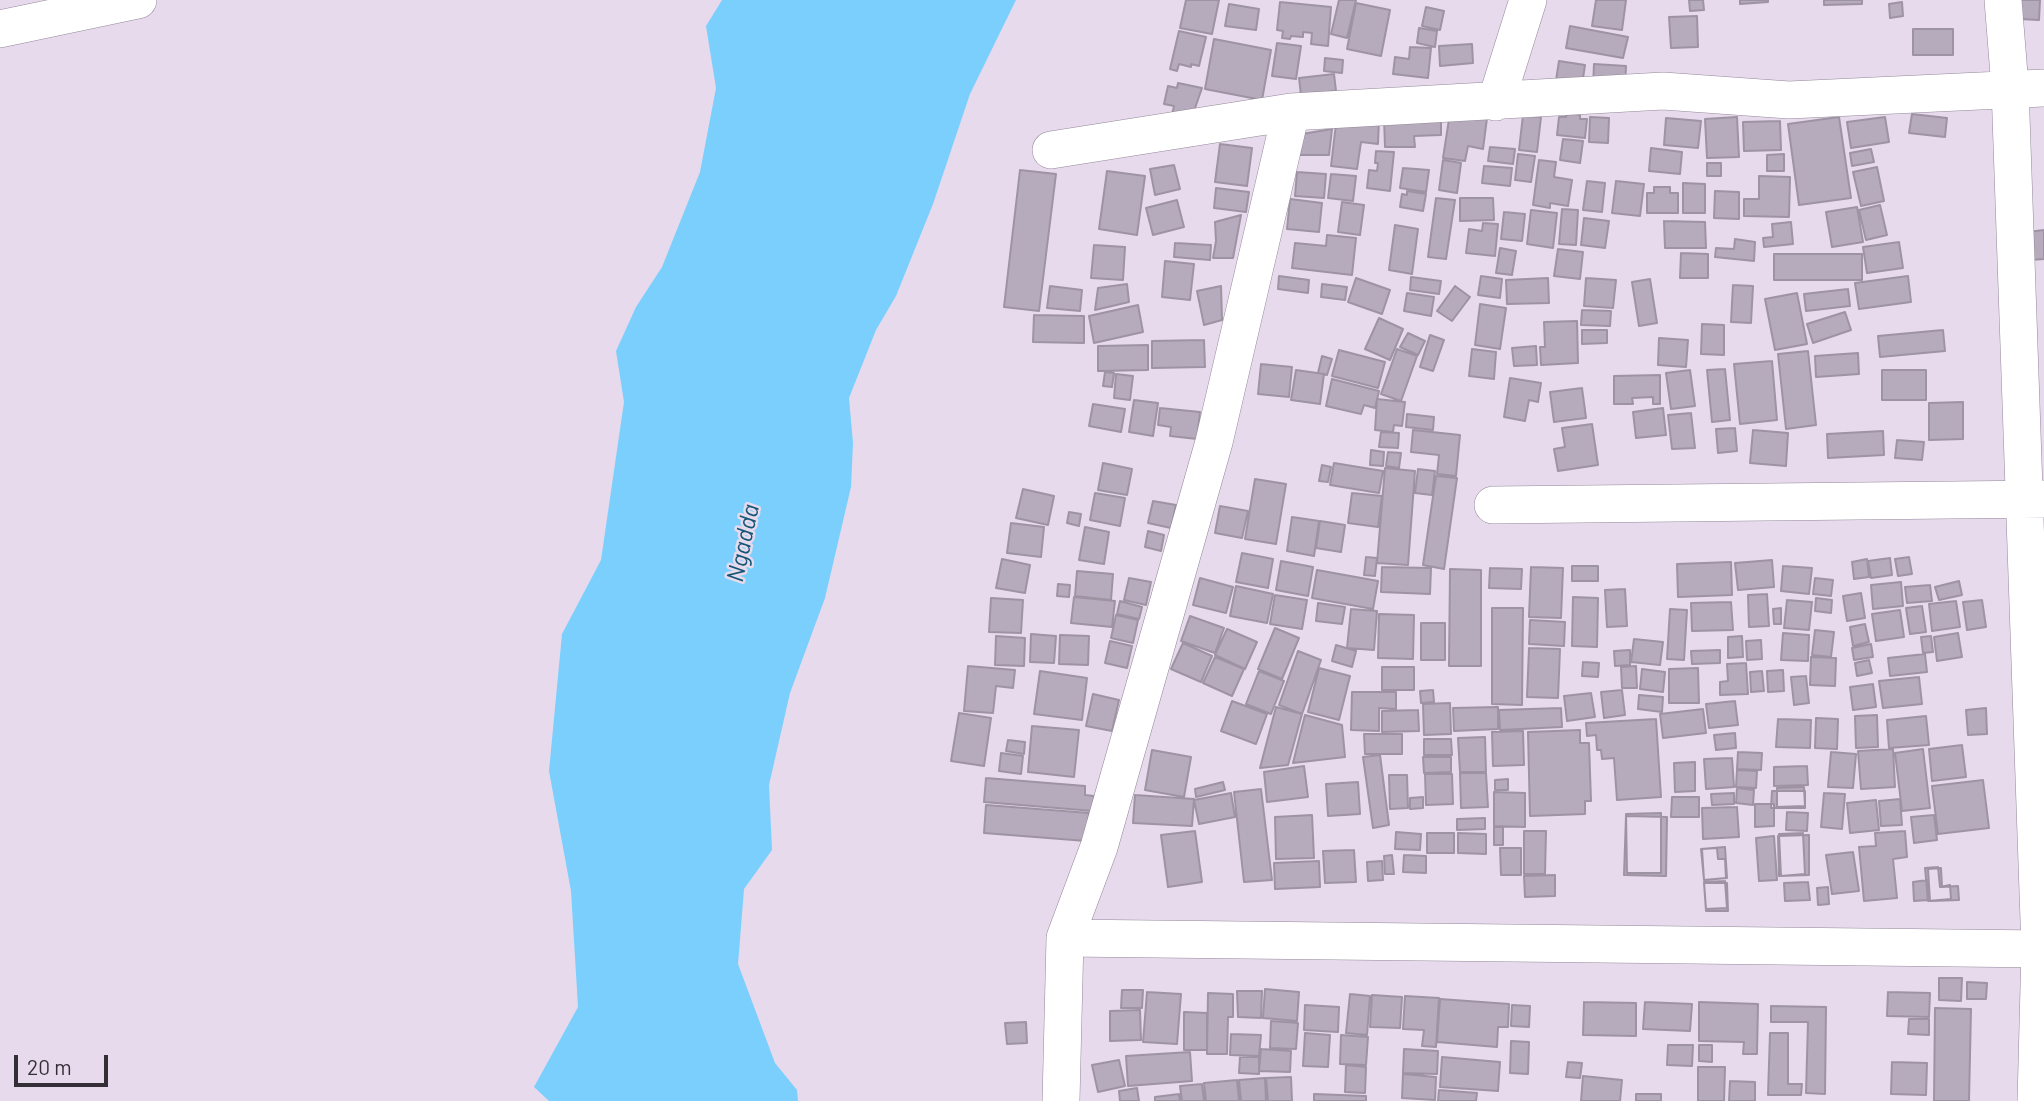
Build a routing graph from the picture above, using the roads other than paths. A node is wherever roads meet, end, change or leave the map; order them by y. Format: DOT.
graph roads {
  1 [pos="138,0"];
  2 [pos="1528,0"];
  3 [pos="2003,0"];
  4 [pos="0,29"];
  5 [pos="2027,88"];
  6 [pos="1496,102"];
  7 [pos="1291,112"];
  8 [pos="1051,150"];
  9 [pos="2034,499"];
  10 [pos="1493,505"];
  11 [pos="1065,938"];
  12 [pos="2042,949"];
  13 [pos="1060,1101"];
  14 [pos="2036,1101"];
  1 -- 4 [label="street"];
  2 -- 6 [label="street"];
  3 -- 5 [label="street"];
  5 -- 6 [label="street"];
  5 -- 9 [label="street"];
  6 -- 7 [label="street"];
  7 -- 8 [label="street"];
  7 -- 11 [label="street"];
  9 -- 10 [label="street"];
  9 -- 12 [label="street"];
  11 -- 12 [label="street"];
  11 -- 13 [label="street"];
  12 -- 14 [label="street"];
}
